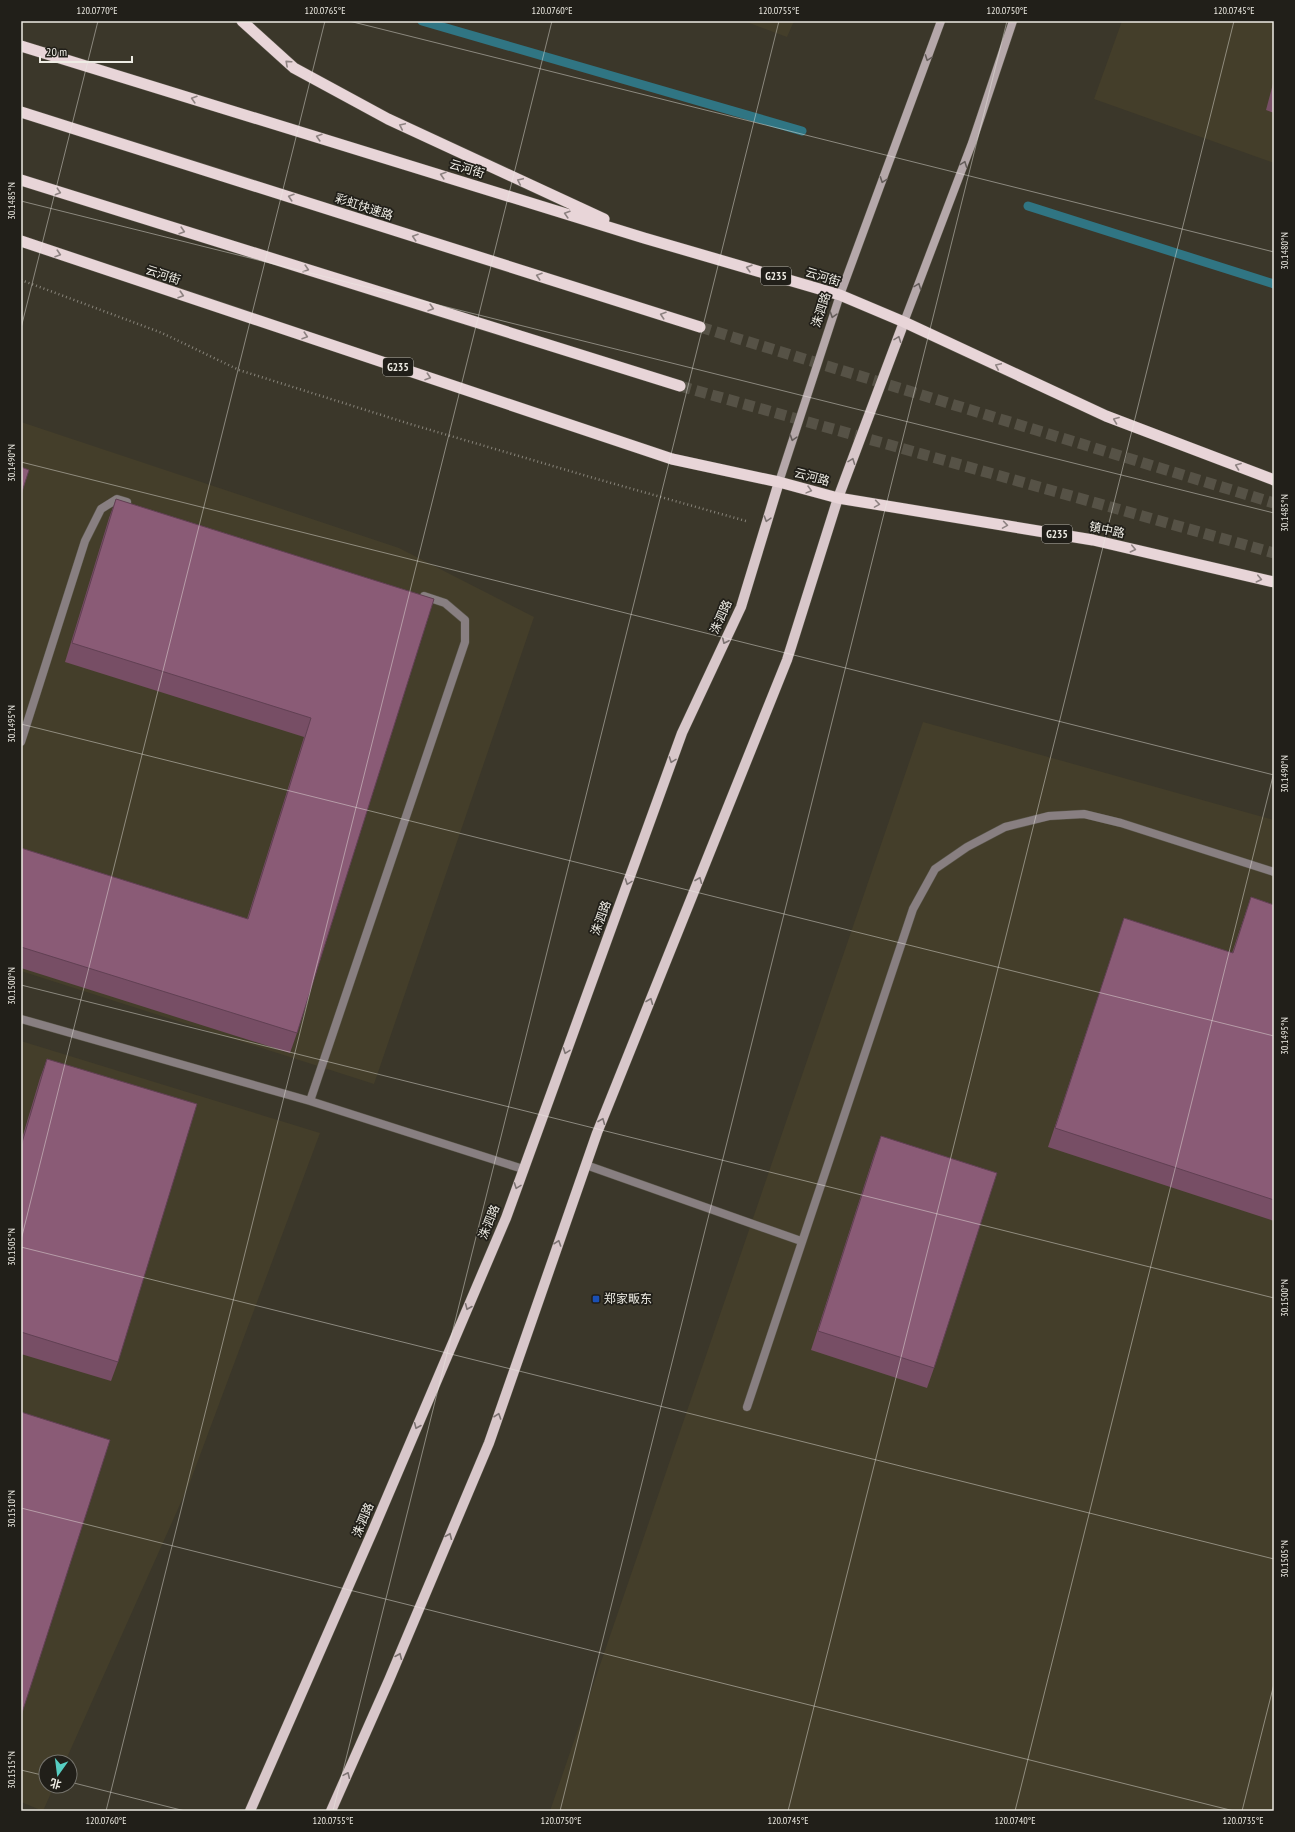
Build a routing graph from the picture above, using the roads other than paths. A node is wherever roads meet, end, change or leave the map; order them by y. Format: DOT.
graph roads {
  1 [pos="242,21"];
  2 [pos="941,21"];
  3 [pos="1013,21"];
  4 [pos="21,46"];
  5 [pos="21,112"];
  6 [pos="21,180"];
  7 [pos="644,238"];
  8 [pos="21,241"];
  9 [pos="840,295"];
  10 [pos="904,322"];
  11 [pos="700,327"];
  12 [pos="680,386"];
  13 [pos="1274,480"];
  14 [pos="779,482"];
  15 [pos="838,498"];
  16 [pos="132,504"];
  17 [pos="1274,582"];
  18 [pos="415,593"];
  19 [pos="21,742"];
  20 [pos="1274,872"];
  21 [pos="21,1019"];
  22 [pos="310,1101"];
  23 [pos="586,1165"];
  24 [pos="523,1169"];
  25 [pos="801,1241"];
  26 [pos="747,1407"];
  27 [pos="250,1811"];
  28 [pos="331,1811"];
  7 -- 1 [label="highway, one-way"];
  2 -- 9 [label="main road, 洙泗路, one-way"];
  10 -- 3 [label="main road, one-way"];
  7 -- 4 [label="highway, 云河街 / G235, one-way"];
  11 -- 5 [label="highway, 彩虹快速路, one-way"];
  6 -- 12 [label="highway, one-way"];
  9 -- 7 [label="highway, 云河街 / G235, one-way"];
  8 -- 14 [label="highway, 云河街 / G235, one-way"];
  9 -- 10 [label="highway, 云河街 / G235"];
  9 -- 14 [label="main road, 洙泗路, one-way"];
  13 -- 10 [label="highway, G235, one-way"];
  15 -- 10 [label="main road, one-way"];
  14 -- 15 [label="highway, 云河路 / G235, one-way"];
  14 -- 24 [label="main road, 洙泗路, one-way"];
  15 -- 17 [label="highway, 镇中路 / G235, one-way"];
  23 -- 15 [label="main road, one-way"];
  16 -- 19 [label="lane"];
  18 -- 22 [label="lane"];
  20 -- 25 [label="lane"];
  21 -- 22 [label="lane"];
  22 -- 24 [label="lane"];
  23 -- 25 [label="lane"];
  28 -- 23 [label="main road, one-way"];
  24 -- 27 [label="main road, 洙泗路, one-way"];
  25 -- 26 [label="lane"];
}
